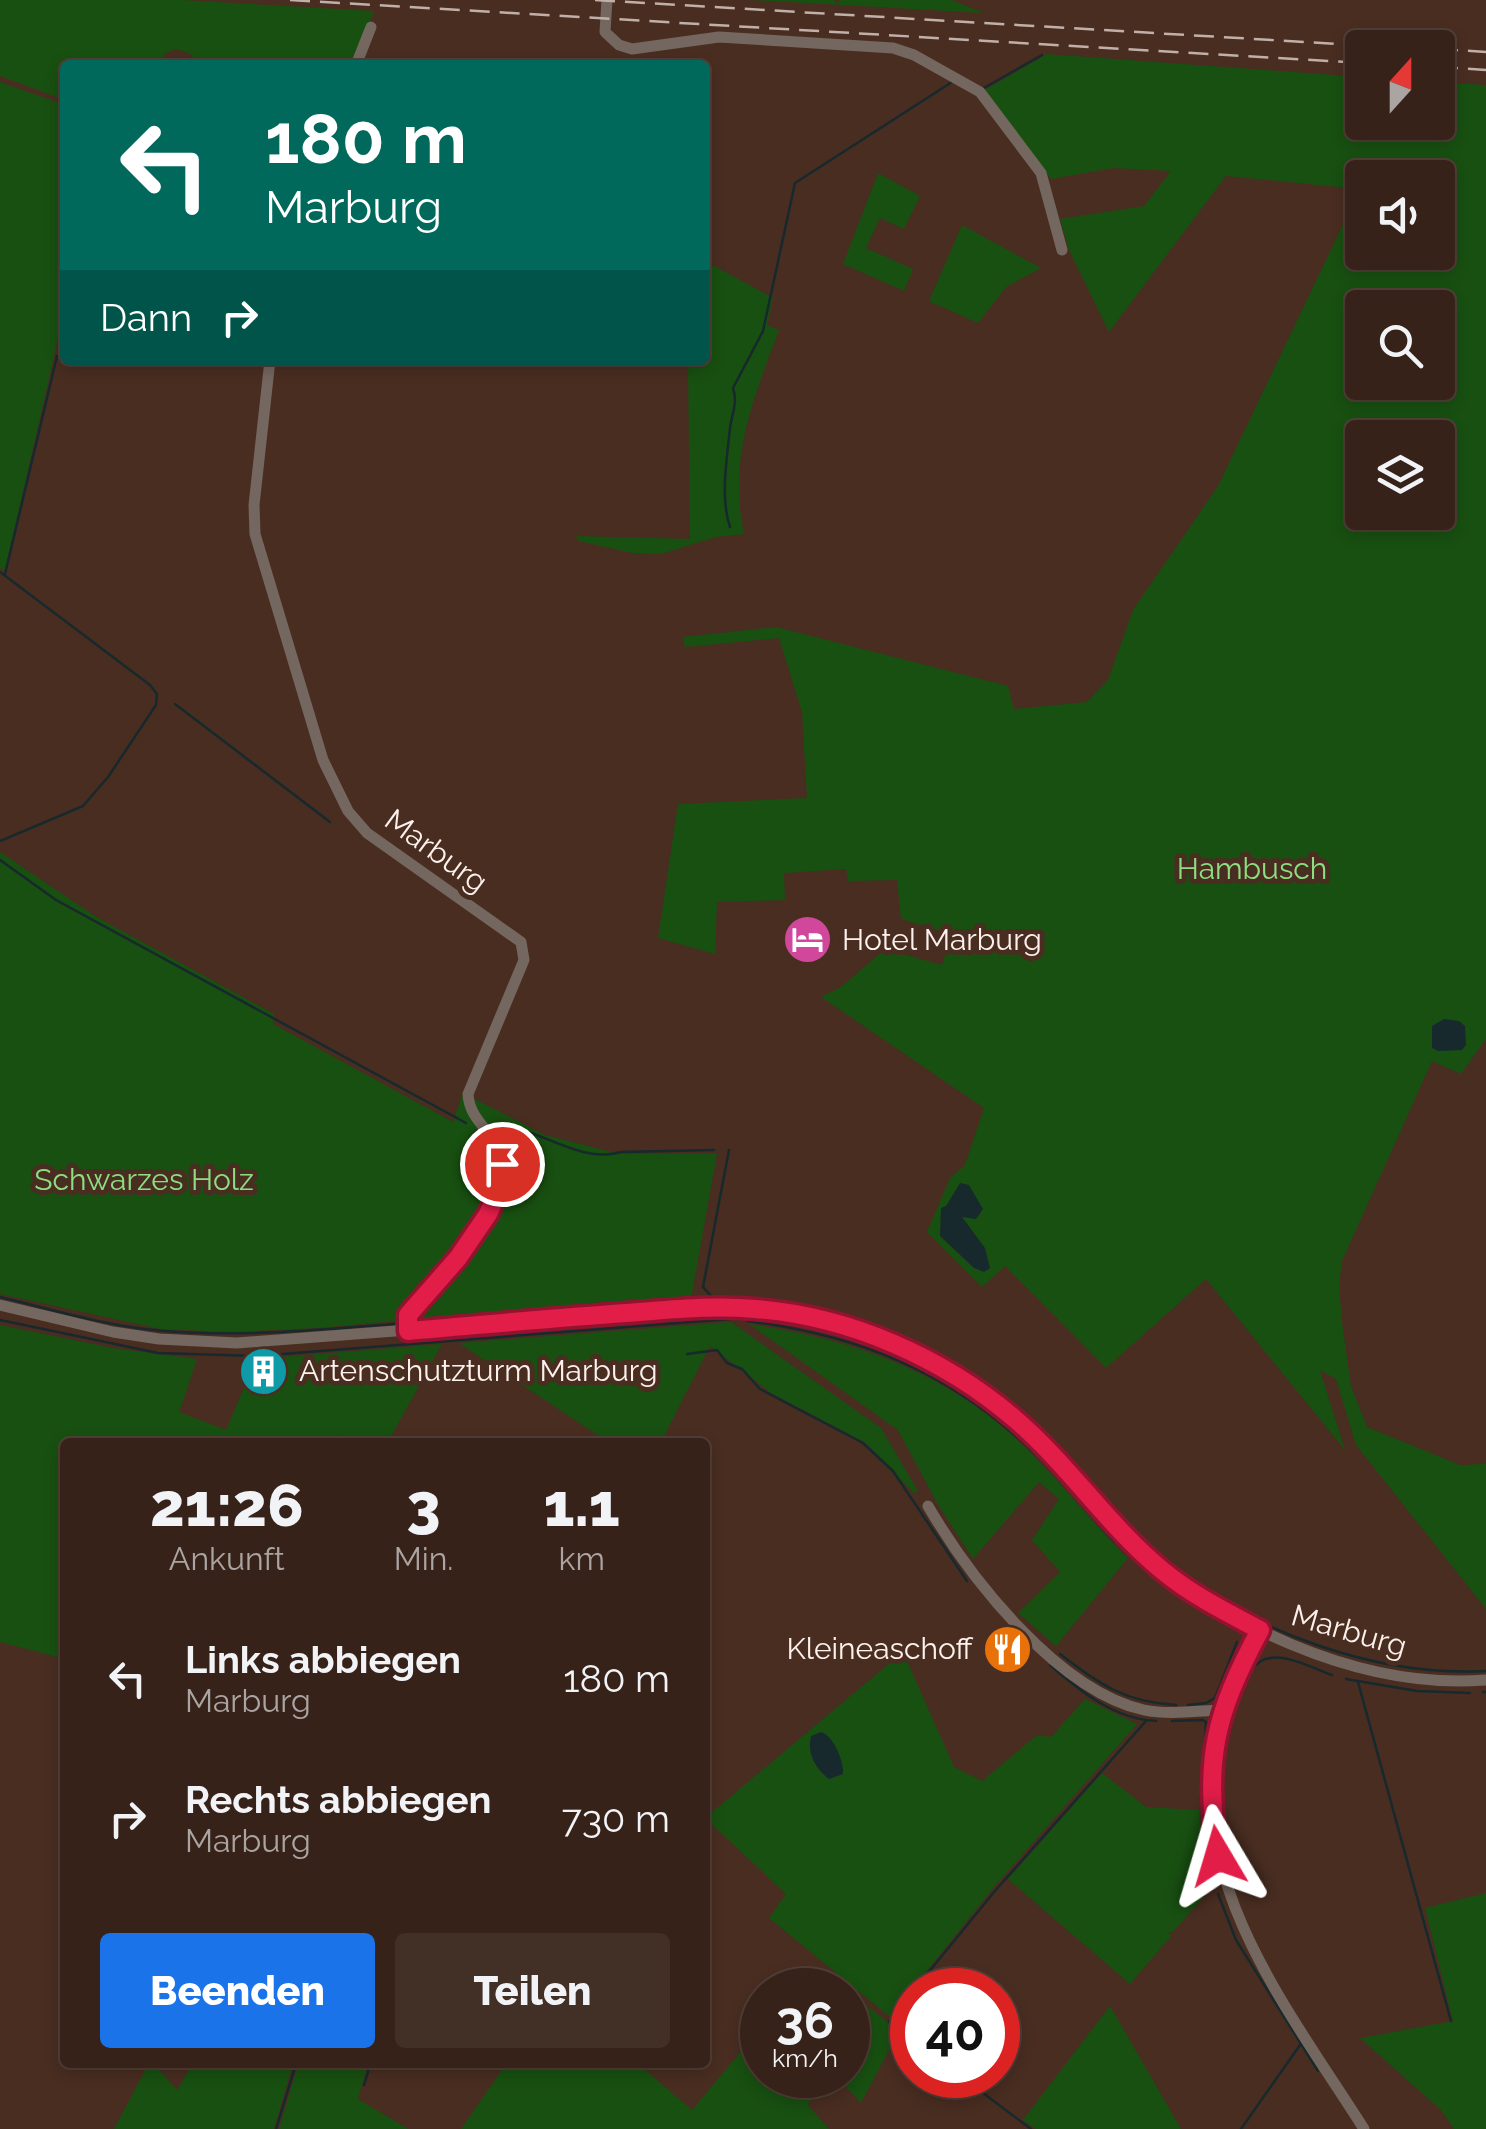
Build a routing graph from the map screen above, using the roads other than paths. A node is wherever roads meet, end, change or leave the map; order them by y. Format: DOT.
graph roads {
  1 [pos="607,0"];
  2 [pos="371,28"];
  3 [pos="358,60"];
  4 [pos="1062,250"];
  5 [pos="269,365"];
  6 [pos="0,1305"];
  7 [pos="408,1331"];
  8 [pos="928,1506"];
  9 [pos="1260,1630"];
  10 [pos="1486,1680"];
  11 [pos="1222,1710"];
  12 [pos="1364,2129"];
  1 -- 4 [label="street"];
  2 -- 3 [label="street"];
  5 -- 7 [label="street, Marburg"];
  6 -- 7 [label="street, Marburg"];
  7 -- 9 [label="street, Marburg"];
  8 -- 11 [label="street"];
  9 -- 10 [label="street, Marburg"];
  9 -- 11 [label="street"];
  11 -- 12 [label="street"];
}
